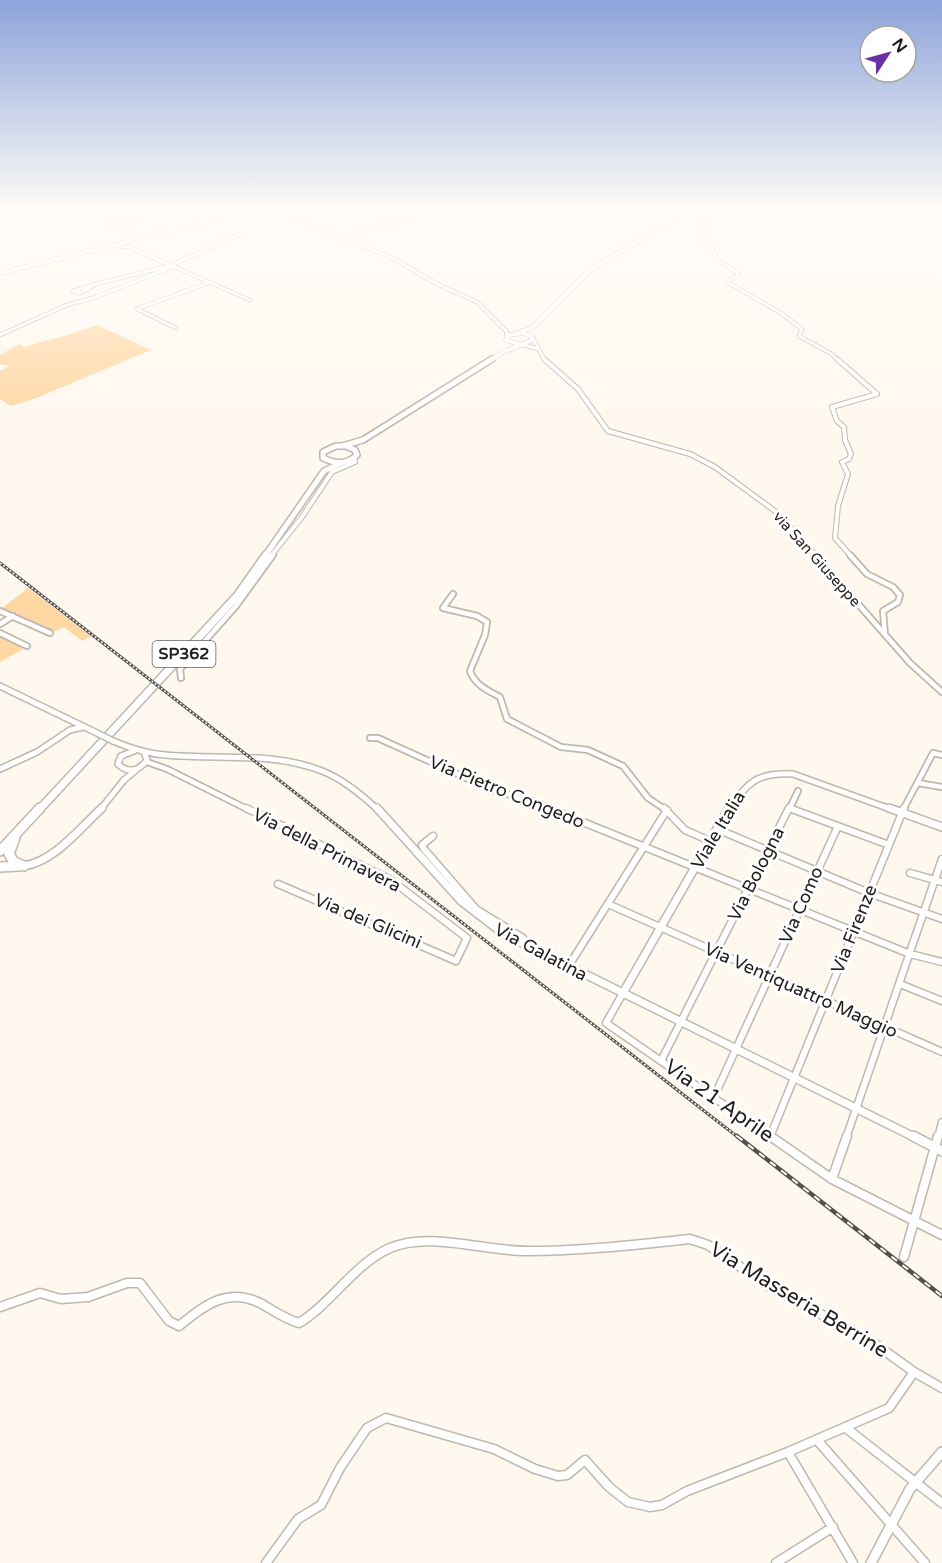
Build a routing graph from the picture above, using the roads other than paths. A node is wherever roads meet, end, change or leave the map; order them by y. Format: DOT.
graph roads {
  1 [pos="104,282"];
  2 [pos="132,282"];
  3 [pos="433,282"];
  4 [pos="578,282"];
  5 [pos="727,282"];
  6 [pos="208,283"];
  7 [pos="96,284"];
  8 [pos="250,300"];
  9 [pos="137,309"];
  10 [pos="533,327"];
  11 [pos="176,328"];
  12 [pos="503,329"];
  13 [pos="517,333"];
  14 [pos="0,335"];
  15 [pos="532,337"];
  16 [pos="507,339"];
  17 [pos="522,345"];
  18 [pos="539,349"];
  19 [pos="505,351"];
  20 [pos="363,440"];
  21 [pos="342,446"];
  22 [pos="356,452"];
  23 [pos="323,458"];
  24 [pos="354,459"];
  25 [pos="341,463"];
  26 [pos="324,471"];
  27 [pos="256,575"];
  28 [pos="453,594"];
  29 [pos="0,611"];
  30 [pos="12,616"];
  31 [pos="0,624"];
  32 [pos="0,633"];
  33 [pos="50,633"];
  34 [pos="885,635"];
  35 [pos="27,646"];
  36 [pos="181,678"];
  37 [pos="0,686"];
  38 [pos="942,692"];
  39 [pos="64,717"];
  40 [pos="74,723"];
  41 [pos="83,727"];
  42 [pos="68,729"];
  43 [pos="370,738"];
  44 [pos="113,741"];
  45 [pos="135,750"];
  46 [pos="942,755"];
  47 [pos="121,757"];
  48 [pos="146,758"];
  49 [pos="155,767"];
  50 [pos="0,769"];
  51 [pos="122,769"];
  52 [pos="137,769"];
  53 [pos="123,780"];
  54 [pos="918,783"];
  55 [pos="942,787"];
  56 [pos="798,792"];
  57 [pos="789,808"];
  58 [pos="667,810"];
  59 [pos="902,812"];
  60 [pos="27,822"];
  61 [pos="838,826"];
  62 [pos="942,827"];
  63 [pos="717,829"];
  64 [pos="434,836"];
  65 [pos="0,842"];
  66 [pos="710,842"];
  67 [pos="889,844"];
  68 [pos="644,847"];
  69 [pos="0,850"];
  70 [pos="768,850"];
  71 [pos="942,859"];
  72 [pos="24,866"];
  73 [pos="0,867"];
  74 [pos="696,867"];
  75 [pos="816,871"];
  76 [pos="910,873"];
  77 [pos="938,881"];
  78 [pos="278,884"];
  79 [pos="749,887"];
  80 [pos="869,893"];
  81 [pos="609,904"];
  82 [pos="799,909"];
  83 [pos="924,913"];
  84 [pos="942,919"];
  85 [pos="660,928"];
  86 [pos="854,931"];
  87 [pos="529,947"];
  88 [pos="716,952"];
  89 [pos="910,954"];
  90 [pos="456,961"];
  91 [pos="942,962"];
  92 [pos="568,967"];
  93 [pos="769,977"];
  94 [pos="900,984"];
  95 [pos="623,993"];
  96 [pos="825,1001"];
  97 [pos="942,1001"];
  98 [pos="681,1021"];
  99 [pos="885,1027"];
  100 [pos="736,1050"];
  101 [pos="942,1052"];
  102 [pos="661,1061"];
  103 [pos="794,1078"];
  104 [pos="714,1097"];
  105 [pos="856,1110"];
  106 [pos="942,1122"];
  107 [pos="770,1137"];
  108 [pos="938,1150"];
  109 [pos="832,1179"];
  110 [pos="914,1221"];
  111 [pos="942,1235"];
  112 [pos="904,1257"];
  113 [pos="0,1307"];
  114 [pos="914,1372"];
  115 [pos="942,1388"];
  116 [pos="846,1428"];
  117 [pos="817,1440"];
  118 [pos="788,1452"];
  119 [pos="942,1452"];
  120 [pos="916,1483"];
  121 [pos="942,1503"];
  122 [pos="891,1524"];
  123 [pos="832,1527"];
  124 [pos="266,1563"];
  125 [pos="776,1563"];
  126 [pos="853,1563"];
  127 [pos="871,1563"];
  128 [pos="925,1563"];
  1 -- 7 [label="street"];
  2 -- 14 [label="street"];
  3 -- 12 [label="street"];
  4 -- 10 [label="main road"];
  5 -- 34 [label="street"];
  6 -- 8 [label="street"];
  6 -- 9 [label="street"];
  7 -- 7 [label="street"];
  9 -- 11 [label="street"];
  10 -- 13 [label="main road"];
  10 -- 15 [label="main road"];
  12 -- 13 [label="street"];
  12 -- 16 [label="street"];
  13 -- 15 [label="main road"];
  13 -- 16 [label="main road"];
  15 -- 17 [label="main road"];
  15 -- 18 [label="street, via San Giuseppe"];
  16 -- 17 [label="main road"];
  16 -- 19 [label="main road"];
  17 -- 18 [label="street"];
  17 -- 19 [label="main road"];
  18 -- 34 [label="street, via San Giuseppe"];
  19 -- 20 [label="main road"];
  20 -- 21 [label="main road"];
  20 -- 22 [label="main road"];
  21 -- 22 [label="main road"];
  21 -- 23 [label="main road"];
  22 -- 24 [label="main road"];
  23 -- 25 [label="main road"];
  23 -- 26 [label="main road"];
  24 -- 25 [label="main road"];
  24 -- 27 [label="street"];
  25 -- 26 [label="main road"];
  26 -- 27 [label="main road, SP362"];
  27 -- 36 [label="street"];
  27 -- 60 [label="main road, SP362"];
  28 -- 58 [label="street"];
  29 -- 30 [label="street"];
  30 -- 31 [label="street"];
  30 -- 33 [label="street"];
  32 -- 35 [label="street"];
  34 -- 38 [label="street, via San Giuseppe"];
  37 -- 39 [label="street, Via della Primavera"];
  39 -- 40 [label="street, Via della Primavera"];
  39 -- 42 [label="street"];
  40 -- 41 [label="street, Via della Primavera"];
  40 -- 42 [label="street"];
  41 -- 42 [label="street"];
  41 -- 44 [label="street, Via della Primavera, bridge"];
  42 -- 50 [label="street"];
  43 -- 68 [label="street, Via Pietro Congedo"];
  44 -- 45 [label="street, Via della Primavera"];
  44 -- 47 [label="street"];
  45 -- 47 [label="street"];
  45 -- 48 [label="street, Via della Primavera"];
  46 -- 54 [label="street, Via Firenze"];
  47 -- 51 [label="street"];
  48 -- 49 [label="street, Via della Primavera"];
  48 -- 52 [label="street"];
  48 -- 87 [label="street, Via Galatina"];
  49 -- 52 [label="street, Via della Primavera"];
  49 -- 90 [label="street, Via della Primavera"];
  51 -- 52 [label="street, Via della Primavera"];
  51 -- 53 [label="street"];
  52 -- 53 [label="street"];
  53 -- 72 [label="street"];
  54 -- 55 [label="street"];
  54 -- 59 [label="street, Via Firenze"];
  56 -- 57 [label="street, Via Bologna"];
  57 -- 61 [label="street"];
  57 -- 70 [label="street, Via Bologna"];
  58 -- 66 [label="street"];
  58 -- 68 [label="street"];
  59 -- 62 [label="street, Viale Italia"];
  59 -- 63 [label="street, Viale Italia"];
  59 -- 67 [label="street, Via Firenze"];
  60 -- 65 [label="main road"];
  60 -- 69 [label="main road, SP362"];
  60 -- 72 [label="main road"];
  61 -- 67 [label="street"];
  61 -- 75 [label="street, Via Como"];
  63 -- 66 [label="street, Viale Italia"];
  63 -- 70 [label="street"];
  64 -- 87 [label="street"];
  66 -- 74 [label="street, Viale Italia"];
  67 -- 80 [label="street, Via Firenze"];
  68 -- 74 [label="street, Via Pietro Congedo"];
  68 -- 81 [label="street"];
  70 -- 75 [label="street"];
  70 -- 79 [label="street, Via Bologna"];
  71 -- 77 [label="street"];
  72 -- 73 [label="main road"];
  74 -- 79 [label="street, Via Pietro Congedo"];
  74 -- 85 [label="street, Viale Italia"];
  75 -- 80 [label="street"];
  75 -- 82 [label="street, Via Como"];
  76 -- 77 [label="street"];
  77 -- 83 [label="street"];
  78 -- 90 [label="street, Via dei Glicini"];
  79 -- 82 [label="street, Via Pietro Congedo"];
  79 -- 88 [label="street, Via Bologna"];
  80 -- 83 [label="street"];
  80 -- 86 [label="street, Via Firenze"];
  81 -- 85 [label="street, Via Ventiquattro Maggio"];
  81 -- 92 [label="street"];
  82 -- 86 [label="street, Via Pietro Congedo"];
  82 -- 93 [label="street, Via Como"];
  83 -- 84 [label="street"];
  83 -- 89 [label="street"];
  85 -- 88 [label="street, Via Ventiquattro Maggio"];
  85 -- 95 [label="street, Viale Italia"];
  86 -- 89 [label="street, Via Pietro Congedo"];
  86 -- 96 [label="street, Via Firenze"];
  87 -- 92 [label="street, Via Galatina"];
  88 -- 93 [label="street, Via Ventiquattro Maggio"];
  88 -- 98 [label="street, Via Bologna"];
  89 -- 91 [label="street, Via Pietro Congedo"];
  89 -- 94 [label="street"];
  92 -- 95 [label="street, Via Galatina"];
  93 -- 96 [label="street, Via Ventiquattro Maggio"];
  93 -- 100 [label="street, Via Como"];
  94 -- 97 [label="street"];
  94 -- 99 [label="street"];
  95 -- 98 [label="street, Via Galatina"];
  95 -- 102 [label="street, Via 21 Aprile"];
  96 -- 99 [label="street, Via Ventiquattro Maggio"];
  96 -- 103 [label="street, Via Firenze"];
  98 -- 100 [label="street, Via Galatina"];
  98 -- 102 [label="street"];
  99 -- 101 [label="street, Via Ventiquattro Maggio"];
  99 -- 105 [label="street"];
  100 -- 103 [label="street, Via Galatina"];
  100 -- 104 [label="street"];
  102 -- 104 [label="street, Via 21 Aprile"];
  103 -- 105 [label="street, Via Galatina"];
  103 -- 107 [label="street"];
  104 -- 107 [label="street, Via 21 Aprile"];
  105 -- 108 [label="street, Via Galatina"];
  105 -- 109 [label="street"];
  106 -- 108 [label="street"];
  107 -- 109 [label="street, Via 21 Aprile"];
  108 -- 110 [label="street"];
  109 -- 110 [label="street, Via 21 Aprile"];
  110 -- 111 [label="street, Via 21 Aprile"];
  110 -- 112 [label="street"];
  113 -- 114 [label="street, Via Masseria Berrine"];
  114 -- 115 [label="street, Via Masseria Berrine"];
  114 -- 116 [label="street"];
  116 -- 117 [label="street"];
  116 -- 120 [label="street"];
  117 -- 118 [label="street"];
  117 -- 122 [label="street"];
  118 -- 123 [label="street"];
  118 -- 124 [label="street"];
  119 -- 120 [label="street"];
  120 -- 121 [label="street"];
  120 -- 122 [label="street"];
  122 -- 127 [label="street"];
  122 -- 128 [label="street"];
  123 -- 125 [label="street"];
  123 -- 126 [label="street"];
}
